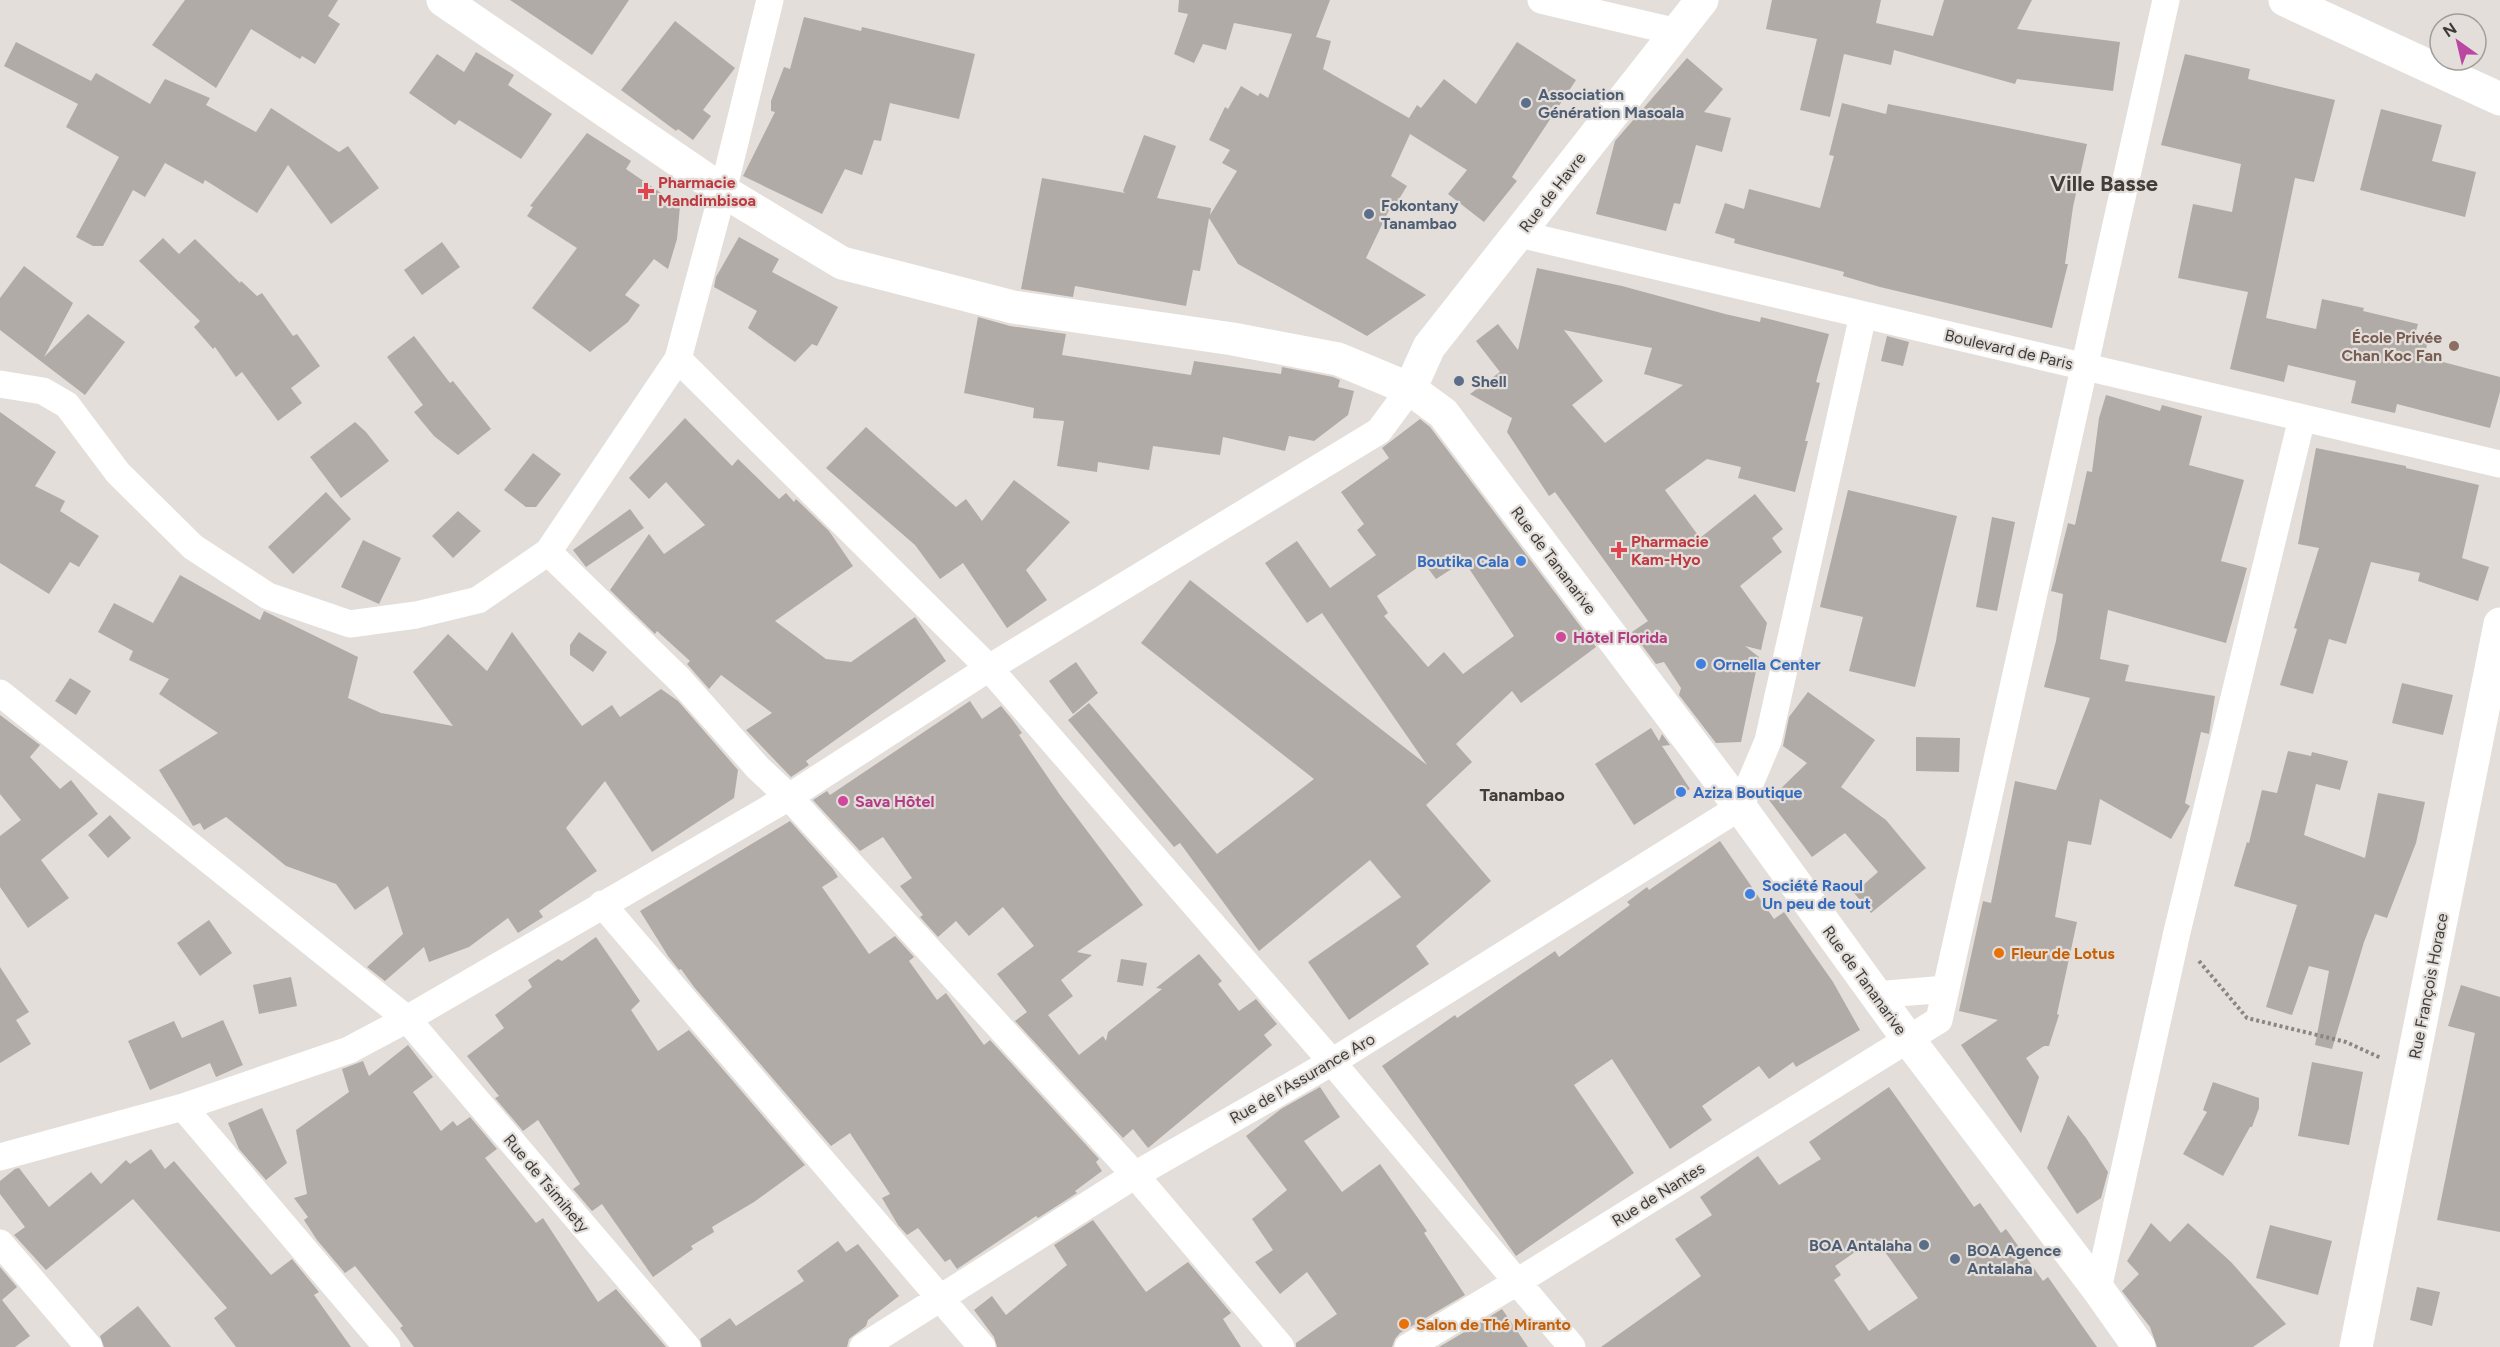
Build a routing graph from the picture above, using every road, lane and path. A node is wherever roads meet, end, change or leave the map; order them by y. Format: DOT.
graph roads {
  1 [pos="442,0"];
  2 [pos="770,0"];
  3 [pos="1541,0"];
  4 [pos="1702,0"];
  5 [pos="2166,0"];
  6 [pos="2285,0"];
  7 [pos="1677,32"];
  8 [pos="2500,99"];
  9 [pos="723,191"];
  10 [pos="1519,234"];
  11 [pos="1863,315"];
  12 [pos="678,359"];
  13 [pos="2085,367"];
  14 [pos="0,384"];
  15 [pos="1410,389"];
  16 [pos="2302,418"];
  17 [pos="2500,464"];
  18 [pos="548,552"];
  19 [pos="2500,624"];
  20 [pos="989,668"];
  21 [pos="0,693"];
  22 [pos="789,797"];
  23 [pos="1740,807"];
  24 [pos="602,904"];
  25 [pos="2177,932"];
  26 [pos="1946,989"];
  27 [pos="1875,995"];
  28 [pos="407,1019"];
  29 [pos="1908,1039"];
  30 [pos="1332,1062"];
  31 [pos="2410,1075"];
  32 [pos="183,1107"];
  33 [pos="0,1157"];
  34 [pos="1135,1175"];
  35 [pos="0,1243"];
  36 [pos="1517,1282"];
  37 [pos="2098,1289"];
  38 [pos="941,1300"];
  39 [pos="89,1347"];
  40 [pos="387,1347"];
  41 [pos="687,1347"];
  42 [pos="863,1347"];
  43 [pos="981,1347"];
  44 [pos="1281,1347"];
  45 [pos="1408,1347"];
  46 [pos="1572,1347"];
  47 [pos="2139,1347"];
  48 [pos="2356,1347"];
  1 -- 9 [label="street, Rue de Tananarive"];
  2 -- 9 [label="street"];
  3 -- 7 [label="street"];
  4 -- 7 [label="street, Rue de Havre"];
  5 -- 13 [label="street, Rue de Nantes"];
  6 -- 8 [label="street"];
  7 -- 10 [label="street, Rue de Havre"];
  9 -- 12 [label="street"];
  9 -- 15 [label="street, Rue de Tananarive"];
  10 -- 11 [label="street, Boulevard de Paris"];
  10 -- 15 [label="street, Rue de Havre"];
  11 -- 13 [label="street, Boulevard de Paris"];
  11 -- 23 [label="street"];
  12 -- 18 [label="street"];
  12 -- 20 [label="street"];
  13 -- 16 [label="street, Boulevard de Paris"];
  13 -- 26 [label="street, Rue de Nantes"];
  14 -- 18 [label="street"];
  15 -- 20 [label="street"];
  15 -- 23 [label="street, Rue de Tananarive"];
  16 -- 17 [label="street, Boulevard de Paris"];
  16 -- 25 [label="street"];
  18 -- 22 [label="street"];
  19 -- 31 [label="street, Rue François Horace"];
  20 -- 22 [label="street"];
  20 -- 30 [label="street"];
  21 -- 28 [label="street, Rue de Tsimihety"];
  22 -- 24 [label="street"];
  22 -- 34 [label="street"];
  23 -- 27 [label="street, Rue de Tananarive"];
  23 -- 30 [label="street, Rue de l'Assurance Aro"];
  24 -- 28 [label="street"];
  24 -- 38 [label="street"];
  25 -- 31 [label="path"];
  25 -- 37 [label="street"];
  26 -- 27 [label="street"];
  26 -- 29 [label="street, Rue de Nantes"];
  27 -- 29 [label="street, Rue de Tananarive"];
  28 -- 32 [label="street"];
  28 -- 41 [label="street, Rue de Tsimihety"];
  29 -- 36 [label="street, Rue de Nantes"];
  29 -- 37 [label="street, Rue de Tananarive"];
  30 -- 34 [label="street, Rue de l'Assurance Aro"];
  30 -- 36 [label="street"];
  31 -- 48 [label="street, Rue François Horace"];
  32 -- 33 [label="street"];
  32 -- 40 [label="street"];
  34 -- 38 [label="street, Rue de l'Assurance Aro"];
  34 -- 44 [label="street"];
  35 -- 39 [label="street"];
  36 -- 45 [label="street, Rue de Nantes"];
  36 -- 46 [label="street"];
  37 -- 47 [label="street, Rue de Tananarive"];
  38 -- 42 [label="street, Rue de l'Assurance Aro"];
  38 -- 43 [label="street"];
}
